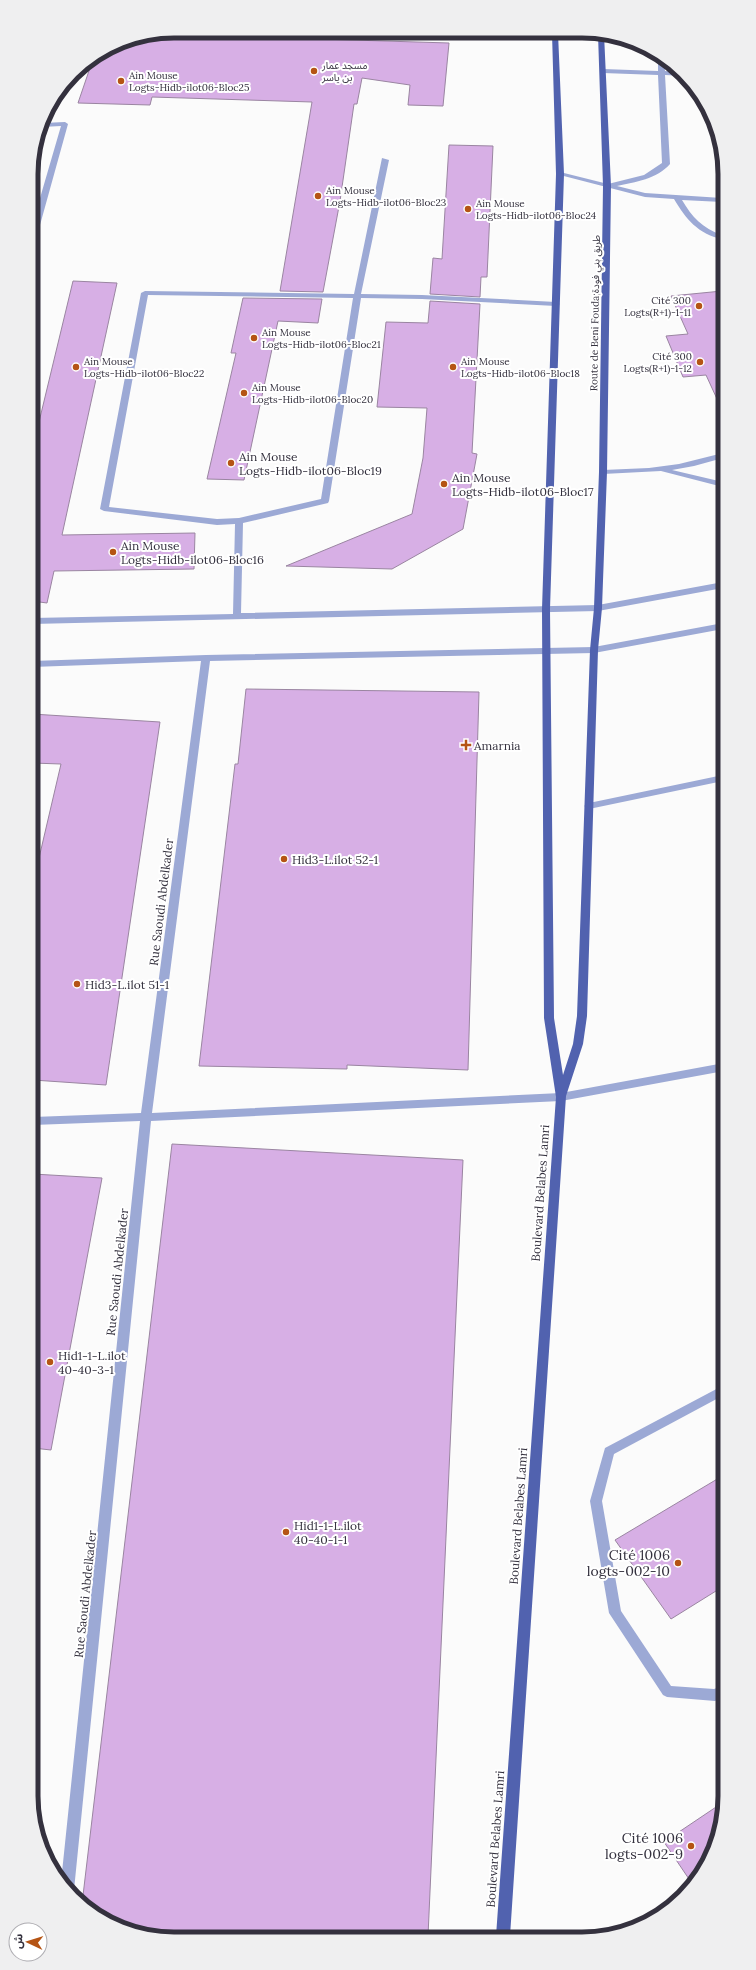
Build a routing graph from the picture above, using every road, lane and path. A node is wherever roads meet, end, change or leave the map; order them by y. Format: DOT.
graph roads {
  1 [pos="555,38"];
  2 [pos="601,40"];
  3 [pos="661,64"];
  4 [pos="603,71"];
  5 [pos="662,73"];
  6 [pos="674,74"];
  7 [pos="47,125"];
  8 [pos="385,160"];
  9 [pos="560,174"];
  10 [pos="607,186"];
  11 [pos="677,198"];
  12 [pos="718,200"];
  13 [pos="38,218"];
  14 [pos="718,236"];
  15 [pos="357,297"];
  16 [pos="556,304"];
  17 [pos="718,457"];
  18 [pos="662,470"];
  19 [pos="603,472"];
  20 [pos="718,484"];
  21 [pos="239,521"];
  22 [pos="718,586"];
  23 [pos="598,608"];
  24 [pos="546,609"];
  25 [pos="237,616"];
  26 [pos="38,621"];
  27 [pos="718,627"];
  28 [pos="594,650"];
  29 [pos="548,651"];
  30 [pos="206,658"];
  31 [pos="38,664"];
  32 [pos="718,779"];
  33 [pos="589,806"];
  34 [pos="718,1068"];
  35 [pos="560,1098"];
  36 [pos="146,1117"];
  37 [pos="38,1121"];
  38 [pos="718,1393"];
  39 [pos="718,1693"];
  40 [pos="68,1881"];
  41 [pos="503,1932"];
  1 -- 9 [label="main road"];
  2 -- 4 [label="main road, Route de Beni Fouda;طريق بني فودة"];
  3 -- 5 [label="street"];
  4 -- 5 [label="street"];
  4 -- 10 [label="main road, Route de Beni Fouda;طريق بني فودة"];
  5 -- 6 [label="street"];
  5 -- 10 [label="street"];
  7 -- 13 [label="street"];
  8 -- 15 [label="street"];
  9 -- 10 [label="street"];
  9 -- 16 [label="main road"];
  10 -- 11 [label="street"];
  10 -- 19 [label="main road, Route de Beni Fouda;طريق بني فودة"];
  11 -- 12 [label="street"];
  11 -- 14 [label="street"];
  15 -- 16 [label="street"];
  15 -- 21 [label="street"];
  15 -- 21 [label="street"];
  16 -- 24 [label="main road"];
  17 -- 18 [label="street"];
  18 -- 19 [label="street"];
  18 -- 20 [label="street"];
  19 -- 23 [label="main road, Route de Beni Fouda;طريق بني فودة"];
  21 -- 25 [label="street"];
  22 -- 23 [label="street"];
  23 -- 24 [label="street"];
  23 -- 28 [label="main road, Route de Beni Fouda;طريق بني فودة"];
  24 -- 25 [label="street"];
  24 -- 29 [label="main road"];
  25 -- 26 [label="street"];
  27 -- 28 [label="street"];
  28 -- 29 [label="street"];
  28 -- 33 [label="main road, Route de Beni Fouda;طريق بني فودة"];
  29 -- 30 [label="street"];
  29 -- 35 [label="main road"];
  30 -- 31 [label="street"];
  30 -- 36 [label="street, Rue Saoudi Abdelkader"];
  32 -- 33 [label="street"];
  33 -- 35 [label="main road, Route de Beni Fouda;طريق بني فودة"];
  34 -- 35 [label="street"];
  35 -- 36 [label="street"];
  35 -- 41 [label="main road, Boulevard Belabes Lamri"];
  36 -- 37 [label="street"];
  36 -- 40 [label="street, Rue Saoudi Abdelkader"];
  38 -- 39 [label="street"];
}
